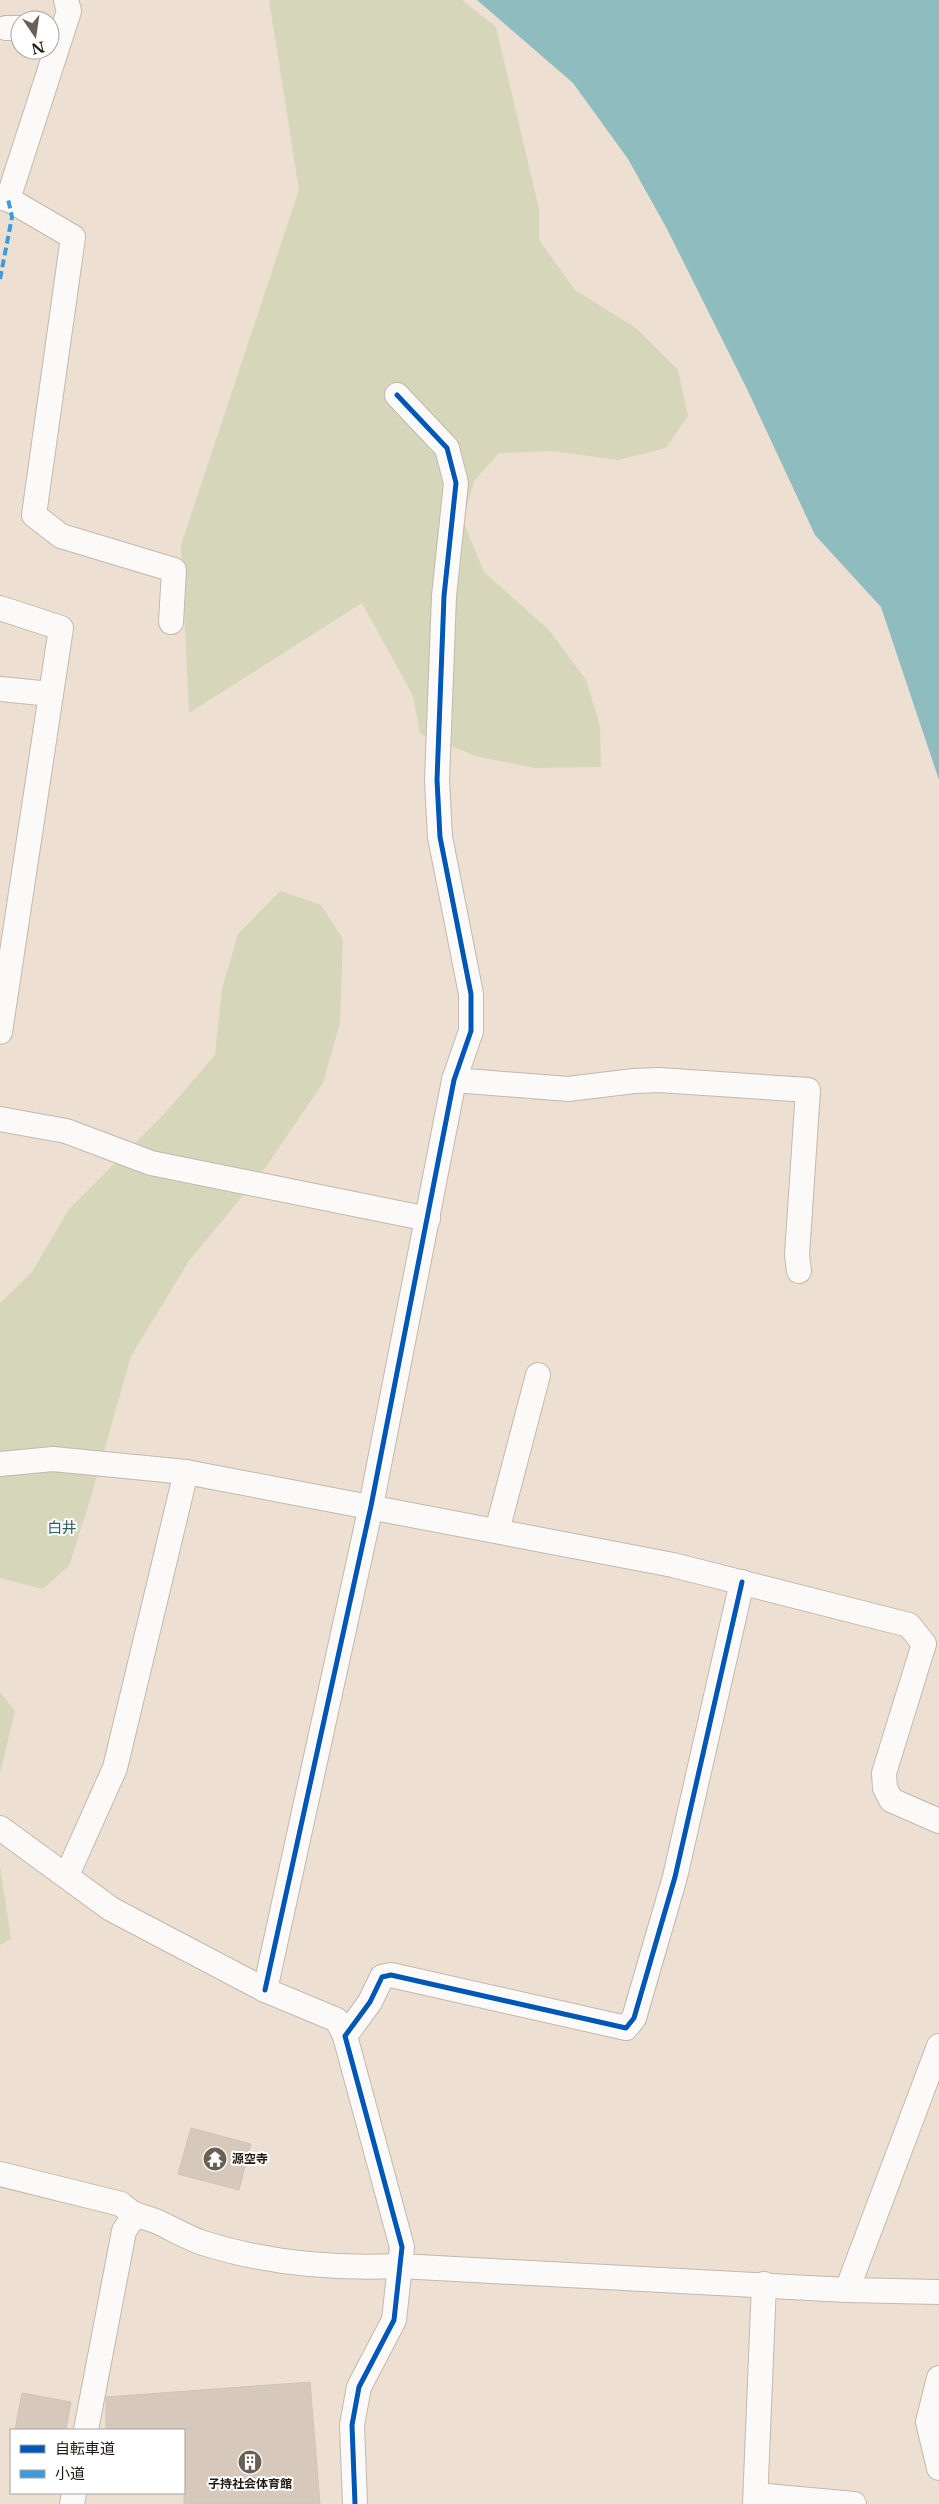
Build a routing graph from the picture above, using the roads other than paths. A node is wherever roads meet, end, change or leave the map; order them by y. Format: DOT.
graph roads {
  1 [pos="66,0"];
  2 [pos="60,24"];
  3 [pos="47,60"];
  4 [pos="4,198"];
  5 [pos="397,395"];
  6 [pos="0,608"];
  7 [pos="171,622"];
  8 [pos="0,689"];
  9 [pos="51,694"];
  10 [pos="11,891"];
  11 [pos="0,1032"];
  12 [pos="454,1080"];
  13 [pos="0,1119"];
  14 [pos="428,1219"];
  15 [pos="799,1270"];
  16 [pos="538,1376"];
  17 [pos="0,1464"];
  18 [pos="186,1472"];
  19 [pos="371,1506"];
  20 [pos="497,1531"];
  21 [pos="742,1582"];
  22 [pos="939,1821"];
  23 [pos="0,1828"];
  24 [pos="67,1875"];
  25 [pos="265,1990"];
  26 [pos="346,2036"];
  27 [pos="937,2057"];
  28 [pos="0,2174"];
  29 [pos="134,2216"];
  30 [pos="400,2266"];
  31 [pos="764,2284"];
  32 [pos="847,2290"];
  33 [pos="939,2292"];
  34 [pos="939,2378"];
  35 [pos="86,2429"];
  36 [pos="939,2468"];
  37 [pos="756,2500"];
  38 [pos="355,2504"];
  39 [pos="854,2504"];
  1 -- 2 [label="street"];
  3 -- 4 [label="street"];
  4 -- 7 [label="street"];
  5 -- 12 [label="street"];
  6 -- 9 [label="street"];
  8 -- 9 [label="street"];
  9 -- 10 [label="street"];
  10 -- 11 [label="street"];
  12 -- 14 [label="street"];
  12 -- 15 [label="street"];
  13 -- 14 [label="street"];
  14 -- 19 [label="street"];
  16 -- 20 [label="street"];
  17 -- 18 [label="street"];
  18 -- 19 [label="street"];
  18 -- 24 [label="street"];
  19 -- 20 [label="street"];
  19 -- 25 [label="street"];
  20 -- 21 [label="street"];
  21 -- 22 [label="street"];
  21 -- 26 [label="street"];
  23 -- 24 [label="street"];
  24 -- 25 [label="street"];
  25 -- 26 [label="street"];
  26 -- 30 [label="street"];
  27 -- 32 [label="street"];
  28 -- 29 [label="street"];
  29 -- 30 [label="street"];
  29 -- 35 [label="street"];
  30 -- 31 [label="street"];
  30 -- 38 [label="street"];
  31 -- 32 [label="street"];
  31 -- 37 [label="street"];
  32 -- 33 [label="street"];
  34 -- 36 [label="street"];
  37 -- 39 [label="street"];
}
